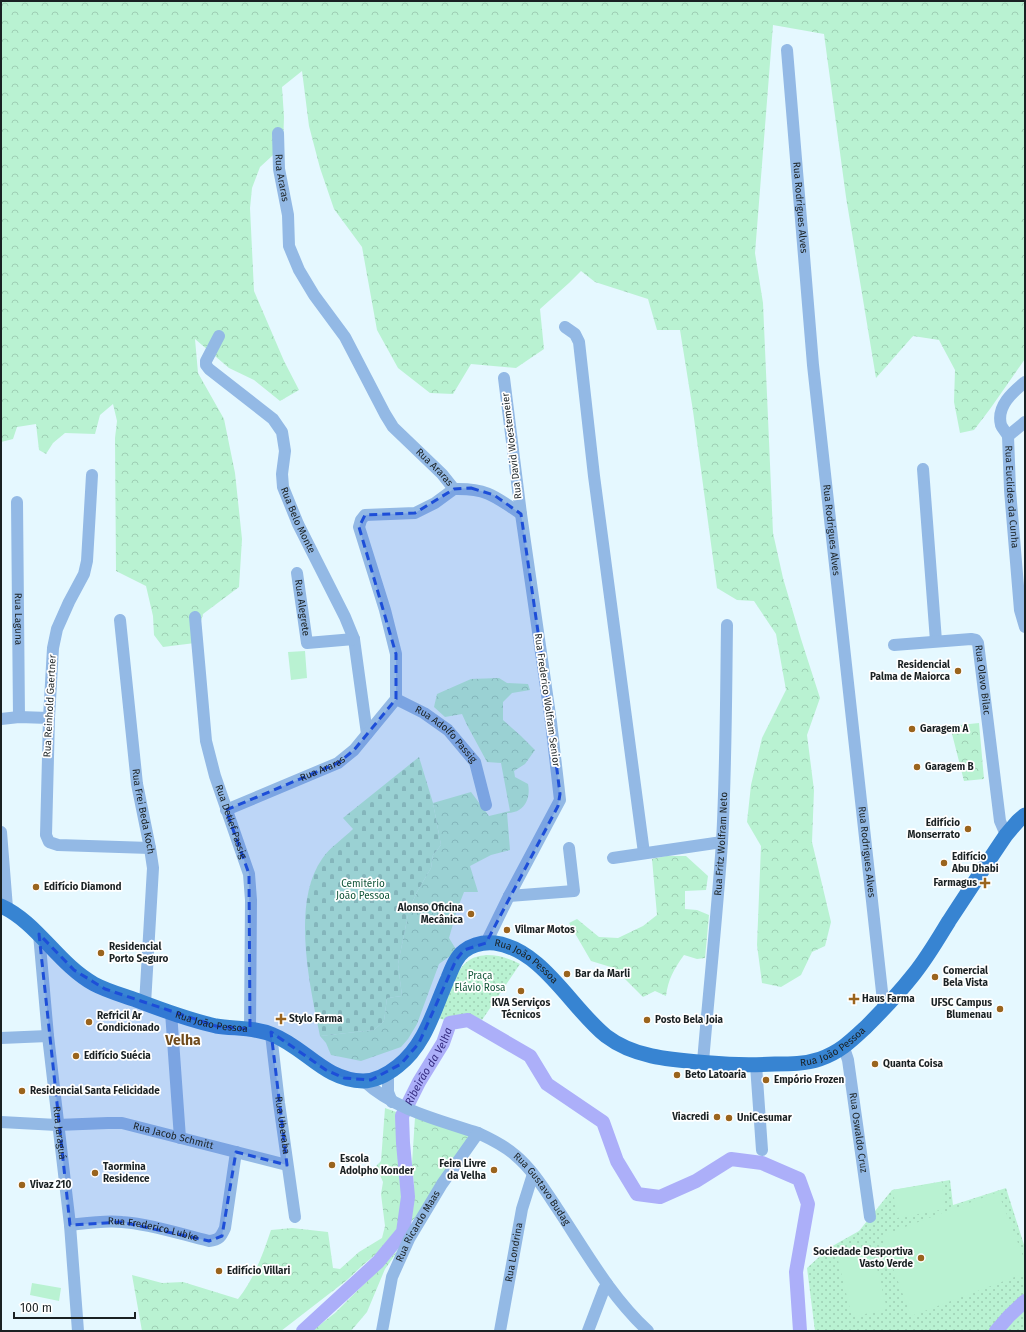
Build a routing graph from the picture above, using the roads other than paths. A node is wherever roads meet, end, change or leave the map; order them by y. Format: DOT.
graph roads {
  1 [pos="787,50"];
  2 [pos="278,133"];
  3 [pos="565,327"];
  4 [pos="219,336"];
  5 [pos="504,378"];
  6 [pos="1025,382"];
  7 [pos="1025,422"];
  8 [pos="1008,436"];
  9 [pos="923,469"];
  10 [pos="92,475"];
  11 [pos="454,488"];
  12 [pos="17,502"];
  13 [pos="520,514"];
  14 [pos="297,573"];
  15 [pos="195,616"];
  16 [pos="120,620"];
  17 [pos="727,625"];
  18 [pos="1025,627"];
  19 [pos="354,639"];
  20 [pos="936,641"];
  21 [pos="894,645"];
  22 [pos="396,699"];
  23 [pos="19,717"];
  24 [pos="49,718"];
  25 [pos="1,719"];
  26 [pos="367,734"];
  27 [pos="486,805"];
  28 [pos="226,810"];
  29 [pos="1025,815"];
  30 [pos="1,832"];
  31 [pos="1006,835"];
  32 [pos="722,842"];
  33 [pos="150,848"];
  34 [pos="569,848"];
  35 [pos="644,853"];
  36 [pos="613,858"];
  37 [pos="509,896"];
  38 [pos="4,907"];
  39 [pos="39,934"];
  40 [pos="486,942"];
  41 [pos="145,1004"];
  42 [pos="884,1010"];
  43 [pos="171,1012"];
  44 [pos="250,1029"];
  45 [pos="271,1034"];
  46 [pos="48,1036"];
  47 [pos="1,1038"];
  48 [pos="844,1048"];
  49 [pos="703,1062"];
  50 [pos="756,1065"];
  51 [pos="383,1088"];
  52 [pos="1,1122"];
  53 [pos="57,1125"];
  54 [pos="478,1133"];
  55 [pos="180,1138"];
  56 [pos="762,1150"];
  57 [pos="236,1152"];
  58 [pos="287,1165"];
  59 [pos="533,1174"];
  60 [pos="295,1217"];
  61 [pos="870,1217"];
  62 [pos="70,1225"];
  63 [pos="607,1284"];
  64 [pos="78,1331"];
  65 [pos="382,1331"];
  66 [pos="500,1331"];
  67 [pos="588,1331"];
  68 [pos="648,1331"];
  1 -- 42 [label="street, Rua Rodrigues Alves"];
  2 -- 11 [label="street, Rua Araras"];
  3 -- 35 [label="street"];
  4 -- 19 [label="street, Rua Belo Monte"];
  5 -- 13 [label="street, Rua David Woestemeier"];
  6 -- 8 [label="street"];
  7 -- 8 [label="street, Rua Euclides da Cunha"];
  8 -- 18 [label="street, Rua Euclides da Cunha"];
  9 -- 20 [label="street"];
  10 -- 24 [label="street, Rua Reinhold Gaertner"];
  11 -- 13 [label="street"];
  11 -- 22 [label="street, Rua Araras"];
  12 -- 23 [label="street, Rua Laguna"];
  13 -- 37 [label="street, Rua Frederico Wolfram Senior"];
  14 -- 19 [label="street, Rua Alegrete"];
  15 -- 28 [label="street, Rua Detlef Passig"];
  16 -- 33 [label="street, Rua Frei Beda Koch"];
  17 -- 32 [label="street, Rua Fritz Wolfram Neto"];
  19 -- 26 [label="street, Rua Belo Monte"];
  20 -- 21 [label="street"];
  20 -- 31 [label="street, Rua Olavo Bilac"];
  22 -- 26 [label="street, Rua Araras"];
  22 -- 27 [label="street, Rua Adolfo Passig"];
  23 -- 24 [label="street"];
  23 -- 25 [label="street"];
  24 -- 33 [label="street, Rua Reinhold Gaertner"];
  26 -- 28 [label="street, Rua Araras"];
  28 -- 44 [label="street, Rua Detlef Passig"];
  29 -- 31 [label="main road, Rua João Pessoa"];
  30 -- 38 [label="street"];
  31 -- 42 [label="main road, Rua João Pessoa"];
  32 -- 35 [label="street"];
  32 -- 49 [label="street, Rua Fritz Wolfram Neto"];
  33 -- 41 [label="street, Rua Frei Beda Koch"];
  34 -- 37 [label="street"];
  35 -- 36 [label="street"];
  37 -- 40 [label="street, Rua Frederico Wolfram Senior"];
  38 -- 39 [label="main road, Rua João Pessoa"];
  39 -- 41 [label="main road, Rua João Pessoa"];
  39 -- 46 [label="street, Rua Jaraguá"];
  40 -- 49 [label="main road, Rua João Pessoa"];
  40 -- 51 [label="main road, Rua João Pessoa"];
  41 -- 43 [label="main road, Rua João Pessoa"];
  42 -- 48 [label="main road, Rua João Pessoa"];
  43 -- 44 [label="main road, Rua João Pessoa"];
  43 -- 55 [label="street"];
  44 -- 45 [label="main road, Rua João Pessoa"];
  45 -- 51 [label="main road, Rua João Pessoa"];
  45 -- 58 [label="street, Rua Uberaba"];
  46 -- 47 [label="street"];
  46 -- 53 [label="street, Rua Jaraguá"];
  48 -- 50 [label="main road, Rua João Pessoa"];
  48 -- 61 [label="street, Rua Oswaldo Cruz"];
  49 -- 50 [label="main road, Rua João Pessoa"];
  50 -- 56 [label="street"];
  51 -- 54 [label="street, Rua Gustavo Budag"];
  52 -- 53 [label="street, Rua Jacob Schmitt"];
  53 -- 55 [label="street, Rua Jacob Schmitt"];
  53 -- 62 [label="street, Rua Jaraguá"];
  54 -- 59 [label="street, Rua Gustavo Budag"];
  54 -- 65 [label="street, Rua Ricardo Maas"];
  55 -- 57 [label="street, Rua Jacob Schmitt"];
  57 -- 58 [label="street, Rua Jacob Schmitt"];
  57 -- 62 [label="street, Rua Frederico Lubke"];
  58 -- 60 [label="street, Rua Uberaba"];
  59 -- 63 [label="street, Rua Gustavo Budag"];
  59 -- 66 [label="street, Rua Londrina"];
  62 -- 64 [label="street, Rua Jaraguá"];
  63 -- 67 [label="street"];
  63 -- 68 [label="street, Rua Gustavo Budag"];
}
